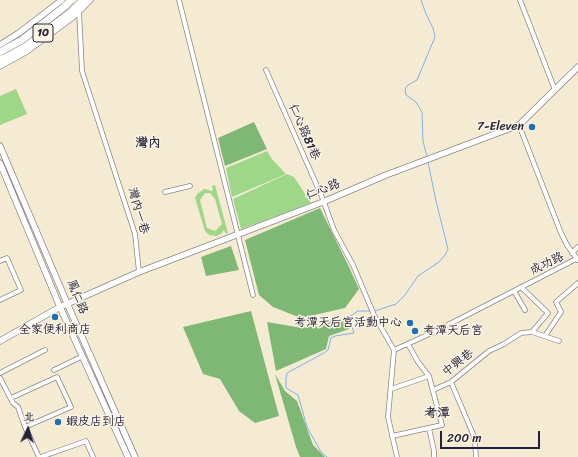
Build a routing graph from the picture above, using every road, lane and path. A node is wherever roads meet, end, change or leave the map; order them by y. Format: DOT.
graph roads {
  1 [pos="62,0"];
  2 [pos="71,0"];
  3 [pos="83,0"];
  4 [pos="90,0"];
  5 [pos="179,0"];
  6 [pos="520,0"];
  7 [pos="79,11"];
  8 [pos="31,24"];
  9 [pos="0,45"];
  10 [pos="0,52"];
  11 [pos="0,56"];
  12 [pos="0,60"];
  13 [pos="0,66"];
  14 [pos="578,67"];
  15 [pos="266,70"];
  16 [pos="556,90"];
  17 [pos="520,125"];
  18 [pos="0,146"];
  19 [pos="0,163"];
  20 [pos="190,186"];
  21 [pos="165,192"];
  22 [pos="323,202"];
  23 [pos="238,234"];
  24 [pos="578,248"];
  25 [pos="572,253"];
  26 [pos="0,260"];
  27 [pos="577,260"];
  28 [pos="139,272"];
  29 [pos="578,283"];
  30 [pos="521,287"];
  31 [pos="514,291"];
  32 [pos="253,295"];
  33 [pos="0,300"];
  34 [pos="67,303"];
  35 [pos="60,307"];
  36 [pos="524,310"];
  37 [pos="532,332"];
  38 [pos="545,336"];
  39 [pos="0,340"];
  40 [pos="559,341"];
  41 [pos="408,344"];
  42 [pos="44,350"];
  43 [pos="394,350"];
  44 [pos="83,356"];
  45 [pos="54,370"];
  46 [pos="0,374"];
  47 [pos="429,376"];
  48 [pos="0,378"];
  49 [pos="451,382"];
  50 [pos="391,389"];
  51 [pos="433,390"];
  52 [pos="11,398"];
  53 [pos="25,427"];
  54 [pos="429,428"];
  55 [pos="392,436"];
  56 [pos="92,455"];
  57 [pos="40,457"];
  58 [pos="128,457"];
  59 [pos="135,457"];
  60 [pos="397,457"];
  61 [pos="434,457"];
  62 [pos="476,457"];
  1 -- 8 [label="street"];
  2 -- 10 [label="highway, 10, bridge"];
  3 -- 12 [label="highway, 10"];
  4 -- 7 [label="street"];
  5 -- 23 [label="street"];
  6 -- 16 [label="street"];
  7 -- 13 [label="street"];
  7 -- 28 [label="street, 灣內一巷"];
  8 -- 9 [label="street"];
  8 -- 11 [label="street"];
  14 -- 16 [label="street, 仁心路"];
  15 -- 22 [label="street, 仁心路81巷"];
  16 -- 17 [label="street, 仁心路"];
  17 -- 22 [label="street, 仁心路"];
  17 -- 25 [label="street, 成功路"];
  18 -- 34 [label="street, 鳳仁路"];
  19 -- 35 [label="street, 鳳仁路"];
  20 -- 21 [label="street"];
  22 -- 23 [label="street, 仁心路"];
  22 -- 43 [label="street"];
  23 -- 28 [label="street, 仁心路"];
  23 -- 32 [label="street"];
  24 -- 25 [label="street"];
  25 -- 27 [label="street, 成功路"];
  26 -- 33 [label="street"];
  27 -- 30 [label="street, 成功路"];
  28 -- 34 [label="street, 仁心路"];
  29 -- 38 [label="street"];
  30 -- 31 [label="street, 成功路"];
  30 -- 37 [label="street"];
  31 -- 36 [label="street"];
  31 -- 41 [label="street, 成功路"];
  34 -- 35 [label="street, 仁心路"];
  34 -- 59 [label="street, 鳳仁路"];
  35 -- 39 [label="street, 仁心路"];
  35 -- 44 [label="street, 鳳仁路"];
  37 -- 38 [label="street"];
  37 -- 49 [label="street, 中興巷"];
  38 -- 40 [label="street"];
  41 -- 43 [label="street, 成功路"];
  41 -- 47 [label="street, 中興巷"];
  42 -- 46 [label="street"];
  43 -- 50 [label="street"];
  44 -- 45 [label="street"];
  44 -- 58 [label="street, 鳳仁路"];
  47 -- 50 [label="street, 中興巷"];
  47 -- 51 [label="street, 中興巷"];
  48 -- 52 [label="street"];
  49 -- 51 [label="street, 中興巷"];
  49 -- 62 [label="street"];
  50 -- 55 [label="street"];
  51 -- 54 [label="street, 中興巷"];
  52 -- 53 [label="street"];
  52 -- 53 [label="street"];
  53 -- 57 [label="street"];
  54 -- 55 [label="street"];
  54 -- 61 [label="street"];
  55 -- 60 [label="street"];
  56 -- 57 [label="street"];
}
